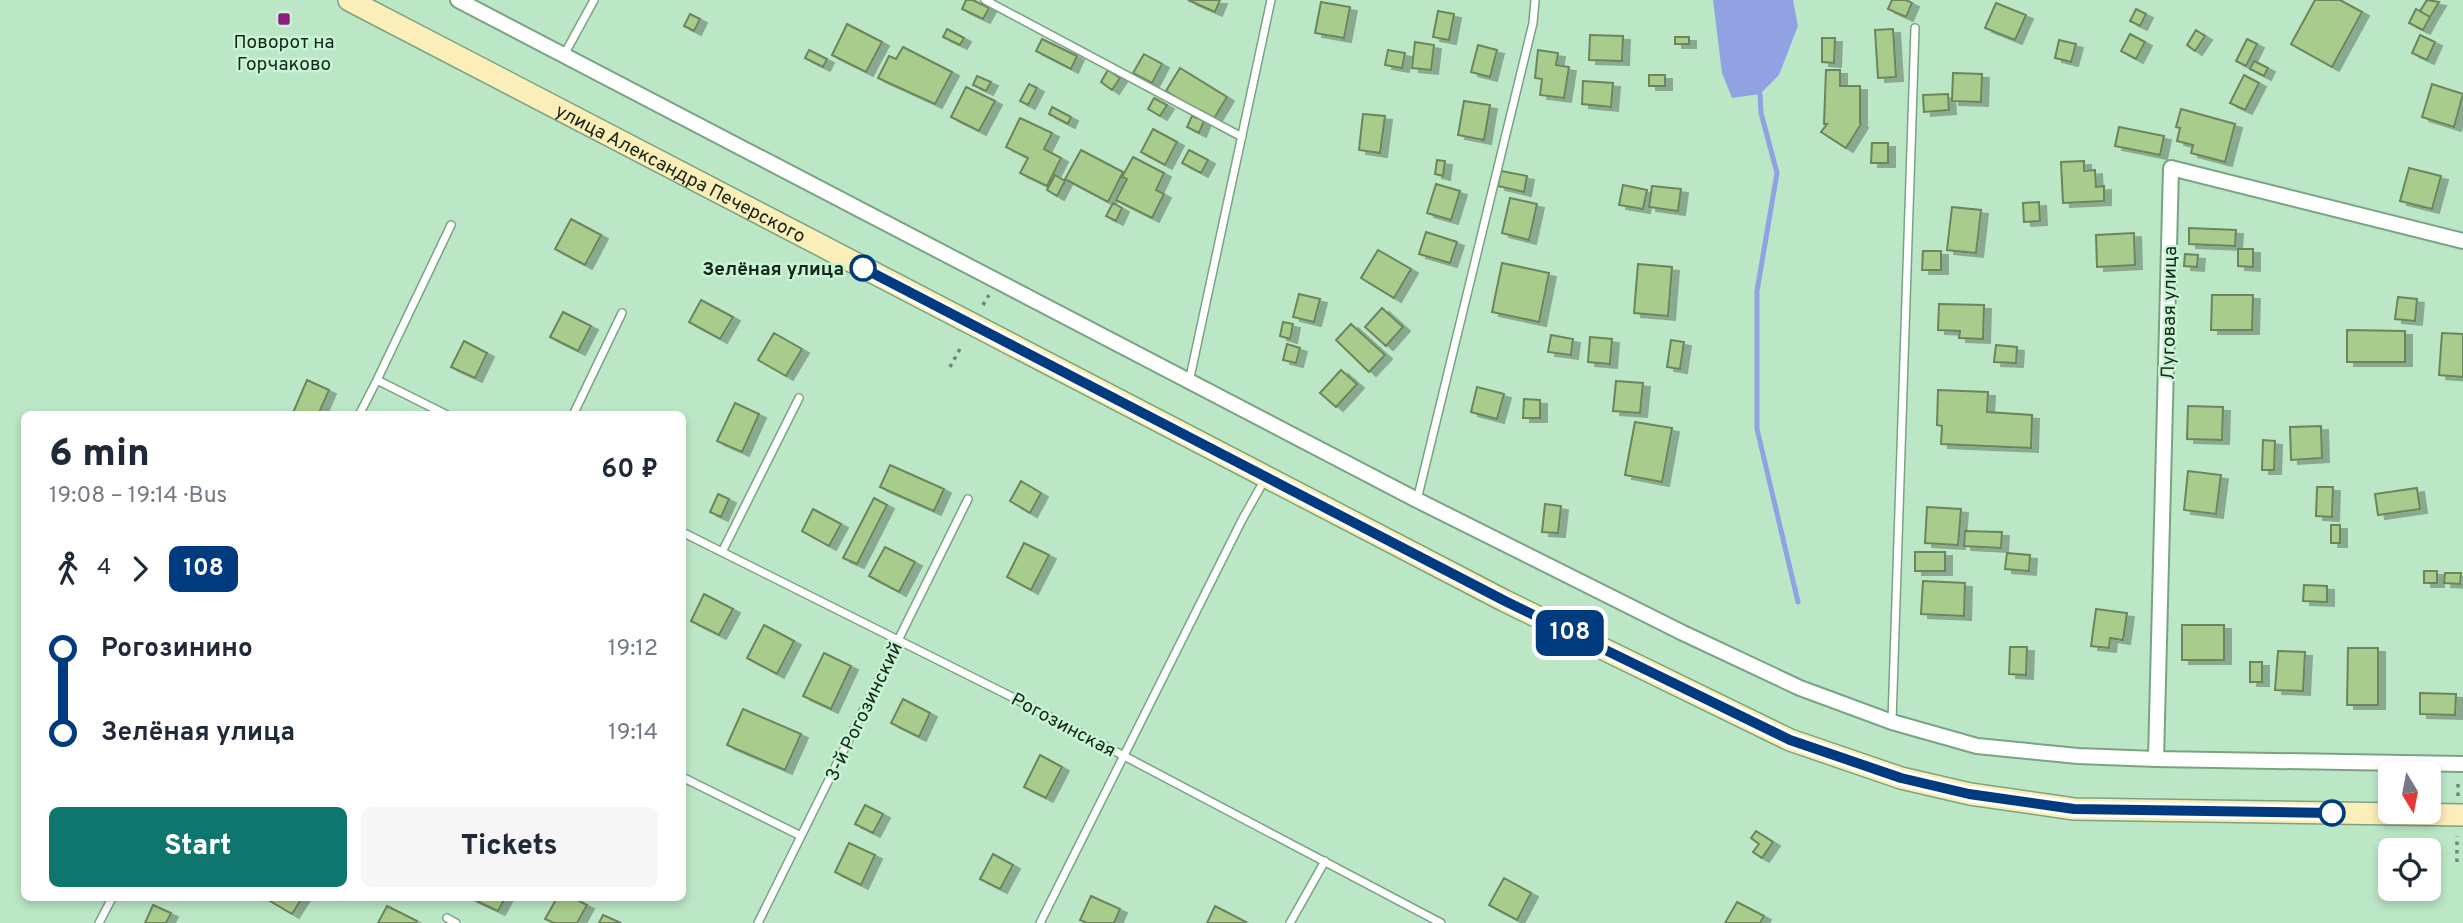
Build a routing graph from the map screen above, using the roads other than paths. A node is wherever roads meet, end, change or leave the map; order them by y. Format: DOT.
graph roads {
  1 [pos="349,0"];
  2 [pos="458,0"];
  3 [pos="594,0"];
  4 [pos="985,0"];
  5 [pos="1271,0"];
  6 [pos="1535,0"];
  7 [pos="1915,28"];
  8 [pos="564,55"];
  9 [pos="1242,137"];
  10 [pos="451,225"];
  11 [pos="2463,241"];
  12 [pos="622,313"];
  13 [pos="377,380"];
  14 [pos="1189,382"];
  15 [pos="799,398"];
  16 [pos="361,411"];
  17 [pos="439,411"];
  18 [pos="575,411"];
  19 [pos="1266,478"];
  20 [pos="968,499"];
  21 [pos="1417,500"];
  22 [pos="686,534"];
  23 [pos="722,552"];
  24 [pos="898,640"];
  25 [pos="1892,722"];
  26 [pos="1124,755"];
  27 [pos="2156,759"];
  28 [pos="2460,769"];
  29 [pos="686,779"];
  30 [pos="2460,805"];
  31 [pos="801,835"];
  32 [pos="1325,861"];
  33 [pos="110,901"];
  34 [pos="447,918"];
  35 [pos="99,923"];
  36 [pos="456,923"];
  37 [pos="758,923"];
  38 [pos="1040,923"];
  39 [pos="1290,923"];
  40 [pos="1441,923"];
  1 -- 19 [label="main road, улица Александра Печерского"];
  2 -- 8 [label="street"];
  3 -- 8 [label="lane"];
  4 -- 9 [label="lane"];
  5 -- 9 [label="lane"];
  6 -- 21 [label="lane"];
  7 -- 25 [label="lane"];
  8 -- 14 [label="street"];
  9 -- 14 [label="lane"];
  10 -- 13 [label="lane"];
  11 -- 27 [label="street, Луговая улица"];
  12 -- 18 [label="lane"];
  13 -- 16 [label="lane"];
  13 -- 17 [label="lane"];
  14 -- 21 [label="street"];
  15 -- 23 [label="lane"];
  19 -- 26 [label="lane"];
  19 -- 30 [label="main road, улица Александра Печерского"];
  20 -- 24 [label="lane, 3-й Рогозинский"];
  21 -- 25 [label="street"];
  22 -- 23 [label="lane, Рогозинская"];
  23 -- 24 [label="lane, Рогозинская"];
  24 -- 26 [label="lane, Рогозинская"];
  24 -- 31 [label="lane, 3-й Рогозинский"];
  25 -- 27 [label="street"];
  26 -- 32 [label="lane, Рогозинская"];
  26 -- 38 [label="lane"];
  27 -- 28 [label="street"];
  29 -- 31 [label="lane"];
  31 -- 37 [label="lane, 3-й Рогозинский"];
  32 -- 39 [label="lane"];
  32 -- 40 [label="lane, Рогозинская"];
  33 -- 35 [label="lane"];
  34 -- 36 [label="lane"];
}
